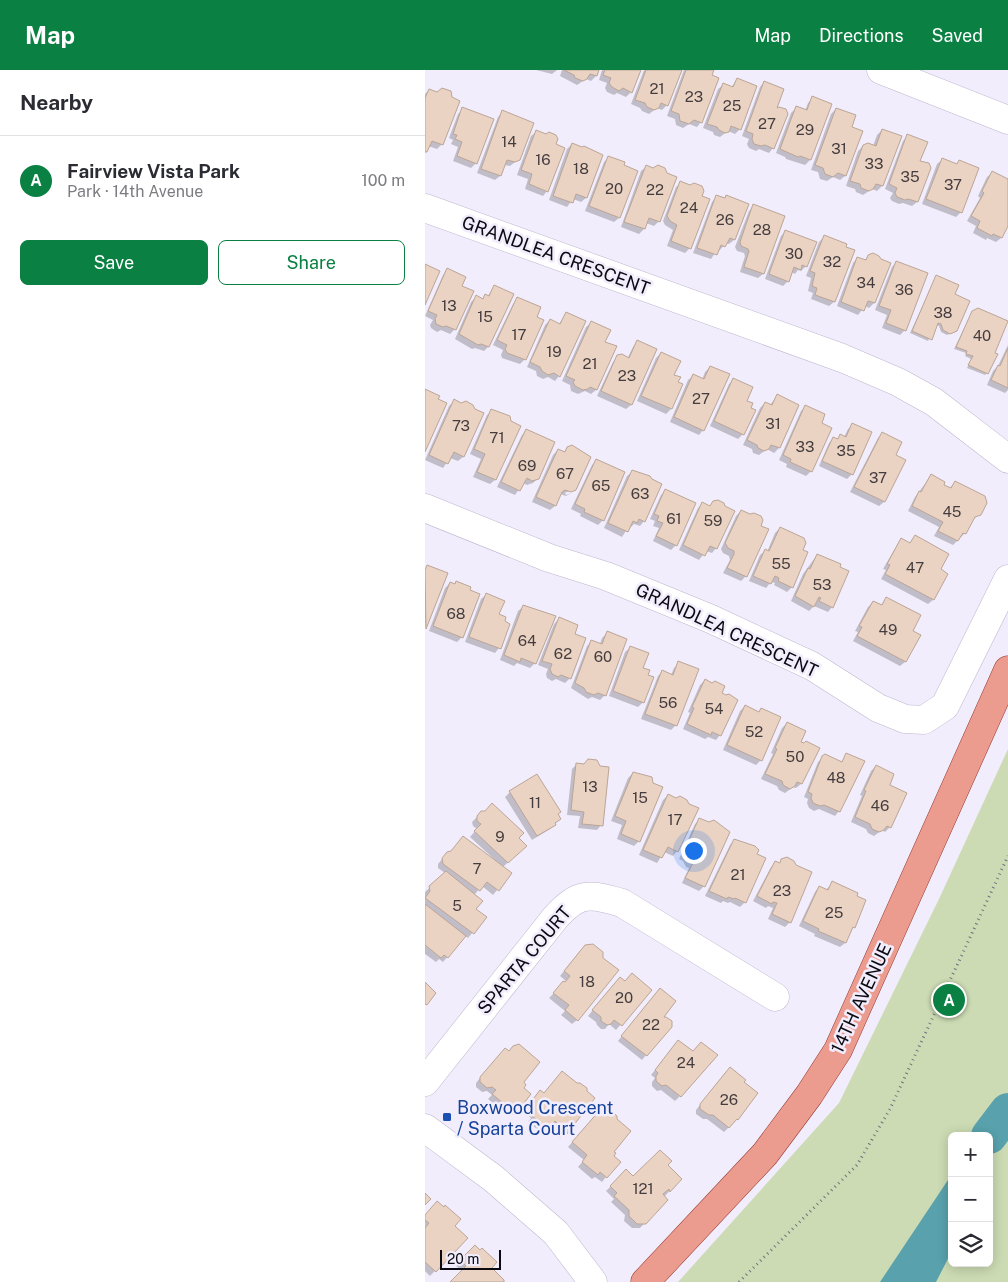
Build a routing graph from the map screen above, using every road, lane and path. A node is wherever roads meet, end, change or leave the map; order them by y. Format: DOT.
graph roads {
  1 [pos="881,70"];
  2 [pos="1008,120"];
  3 [pos="425,208"];
  4 [pos="1008,459"];
  5 [pos="425,508"];
  6 [pos="1008,579"];
  7 [pos="1008,670"];
  8 [pos="1008,856"];
  9 [pos="775,997"];
  10 [pos="425,1082"];
  11 [pos="425,1128"];
  12 [pos="593,1282"];
  13 [pos="645,1282"];
  14 [pos="739,1282"];
  1 -- 2 [label="street"];
  3 -- 4 [label="street, GRANDLEA CRESCENT"];
  5 -- 6 [label="street, GRANDLEA CRESCENT"];
  7 -- 13 [label="main road, 14TH AVENUE"];
  8 -- 14 [label="path"];
  9 -- 10 [label="street, SPARTA COURT"];
  11 -- 12 [label="street"];
}
